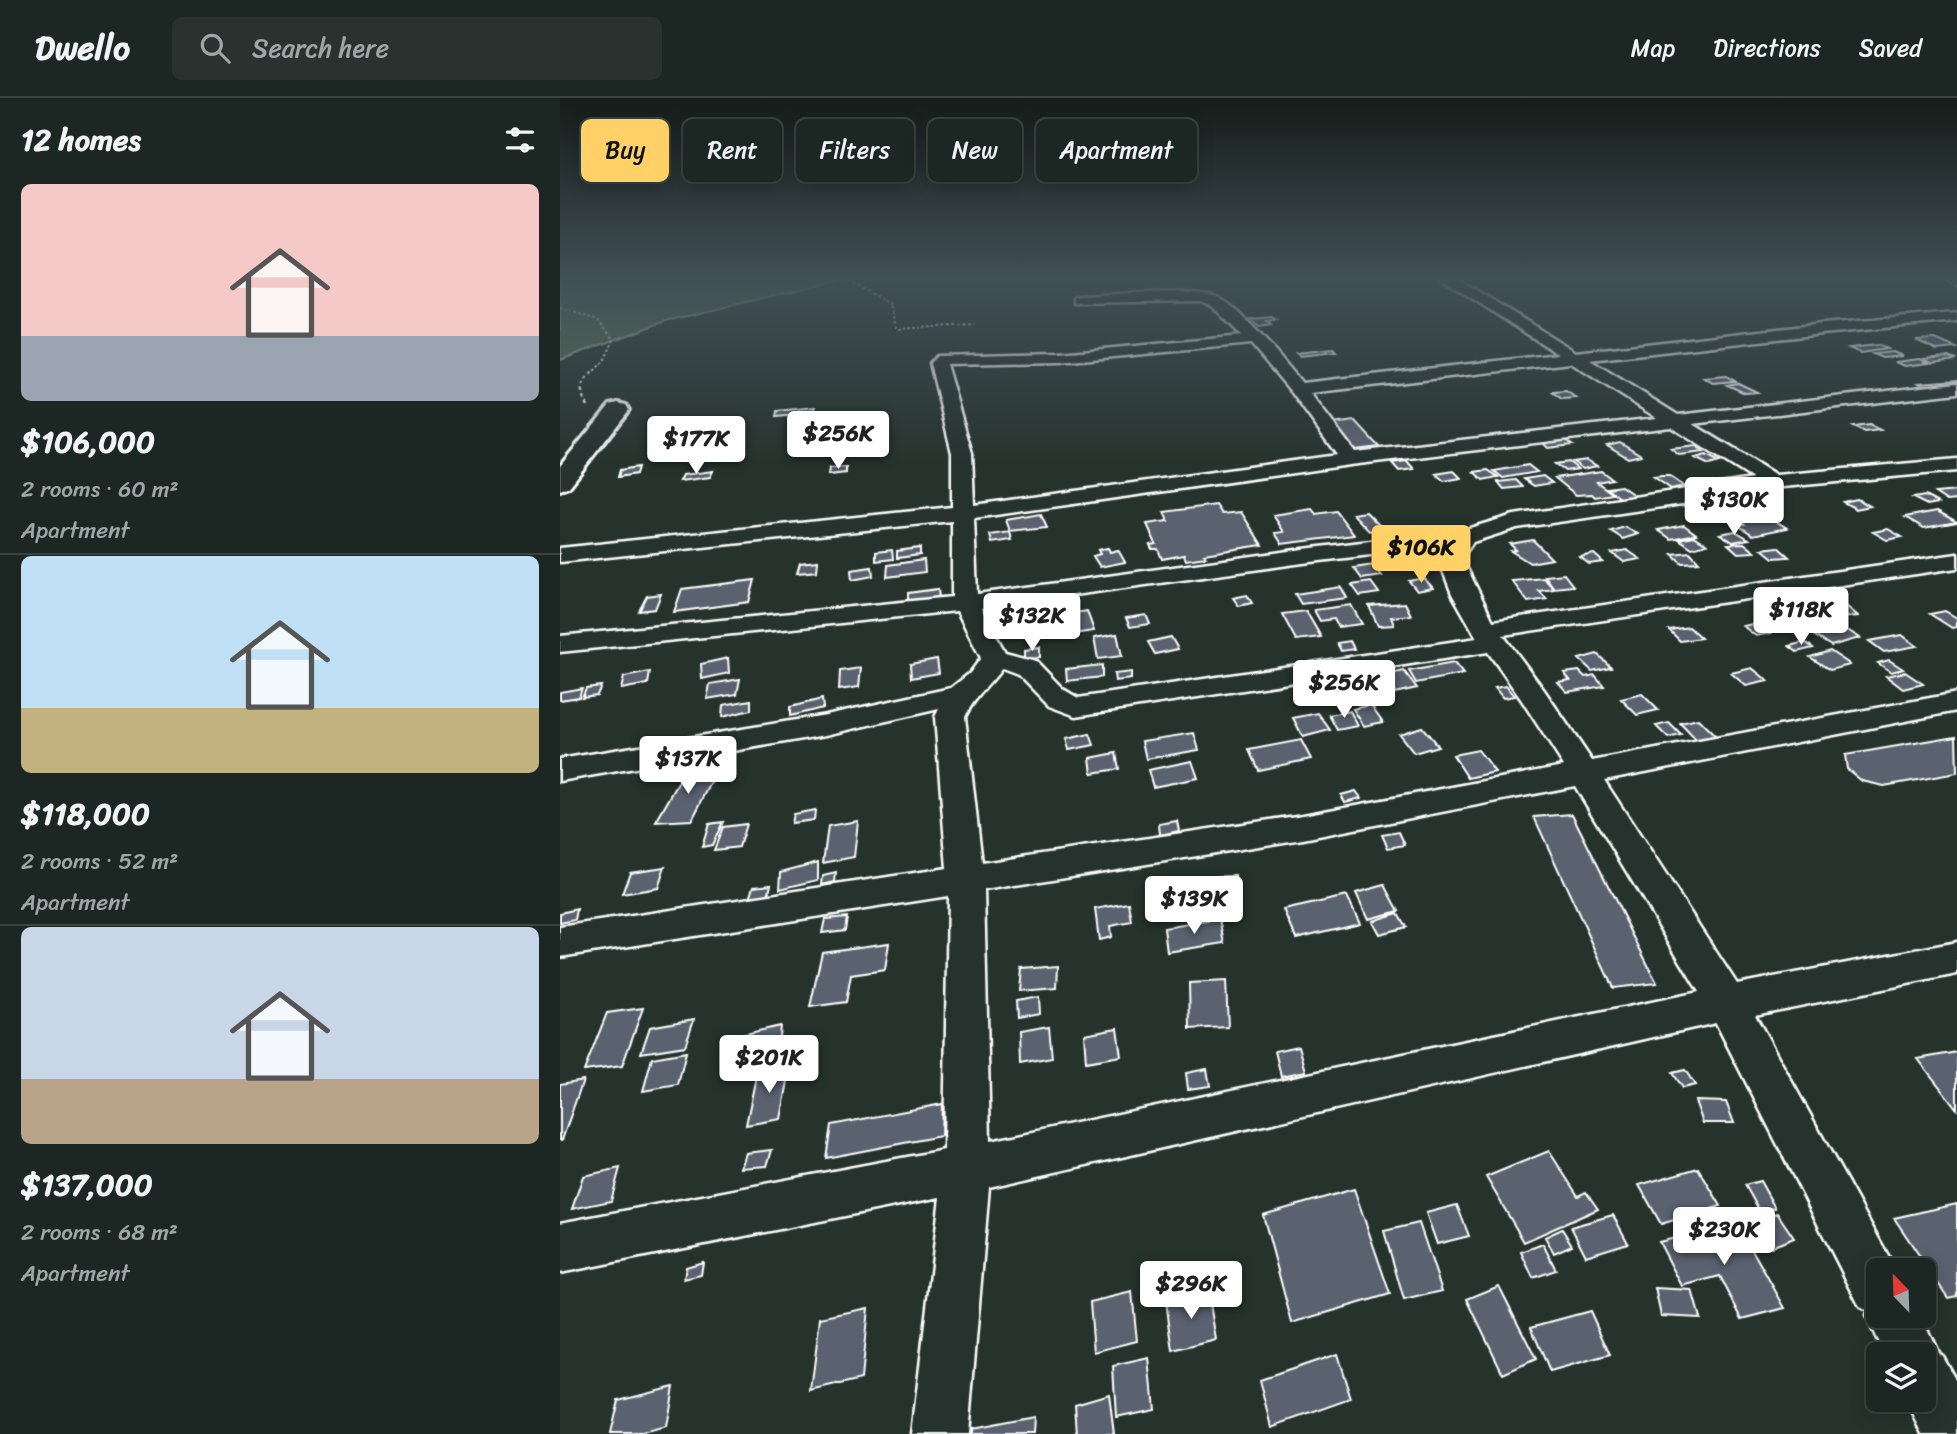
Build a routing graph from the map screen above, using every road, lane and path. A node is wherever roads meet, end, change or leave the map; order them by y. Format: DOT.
graph roads {
  1 [pos="614,340"];
  2 [pos="1232,340"];
  3 [pos="1256,340"];
  4 [pos="1548,340"];
  5 [pos="1726,340"];
  6 [pos="1577,358"];
  7 [pos="1957,388"];
  8 [pos="1298,389"];
  9 [pos="618,410"];
  10 [pos="1672,422"];
  11 [pos="599,432"];
  12 [pos="1350,459"];
  13 [pos="569,461"];
  14 [pos="1957,465"];
  15 [pos="560,482"];
  16 [pos="1772,482"];
  17 [pos="962,513"];
  18 [pos="1465,537"];
  19 [pos="560,555"];
  20 [pos="1957,561"];
  21 [pos="965,603"];
  22 [pos="1490,636"];
  23 [pos="560,644"];
  24 [pos="995,658"];
  25 [pos="961,695"];
  26 [pos="1957,702"];
  27 [pos="560,770"];
  28 [pos="1583,772"];
  29 [pos="967,880"];
  30 [pos="560,942"];
  31 [pos="1957,958"];
  32 [pos="1727,1003"];
  33 [pos="967,1169"];
  34 [pos="560,1248"];
  35 [pos="1866,1266"];
  36 [pos="1936,1400"];
  37 [pos="940,1434"];
  38 [pos="1954,1434"];
  1 -- 11 [label="path"];
  2 -- 17 [label="street"];
  3 -- 8 [label="street"];
  4 -- 6 [label="street"];
  5 -- 6 [label="street"];
  6 -- 8 [label="street"];
  6 -- 10 [label="street"];
  7 -- 10 [label="street"];
  8 -- 12 [label="street"];
  9 -- 11 [label="street"];
  10 -- 12 [label="street"];
  10 -- 16 [label="street"];
  11 -- 13 [label="street"];
  12 -- 17 [label="street"];
  13 -- 15 [label="street"];
  14 -- 16 [label="street"];
  16 -- 18 [label="street"];
  17 -- 19 [label="street"];
  17 -- 21 [label="street"];
  18 -- 21 [label="street"];
  18 -- 22 [label="street"];
  20 -- 22 [label="street"];
  21 -- 23 [label="street"];
  21 -- 24 [label="street"];
  22 -- 24 [label="street"];
  22 -- 28 [label="street"];
  24 -- 25 [label="street"];
  25 -- 27 [label="street"];
  25 -- 29 [label="street"];
  26 -- 28 [label="street"];
  28 -- 29 [label="street"];
  28 -- 32 [label="street"];
  29 -- 30 [label="street"];
  29 -- 33 [label="street"];
  31 -- 32 [label="street"];
  32 -- 33 [label="street"];
  32 -- 35 [label="street"];
  33 -- 34 [label="street"];
  33 -- 37 [label="street"];
  36 -- 38 [label="street"];
}
